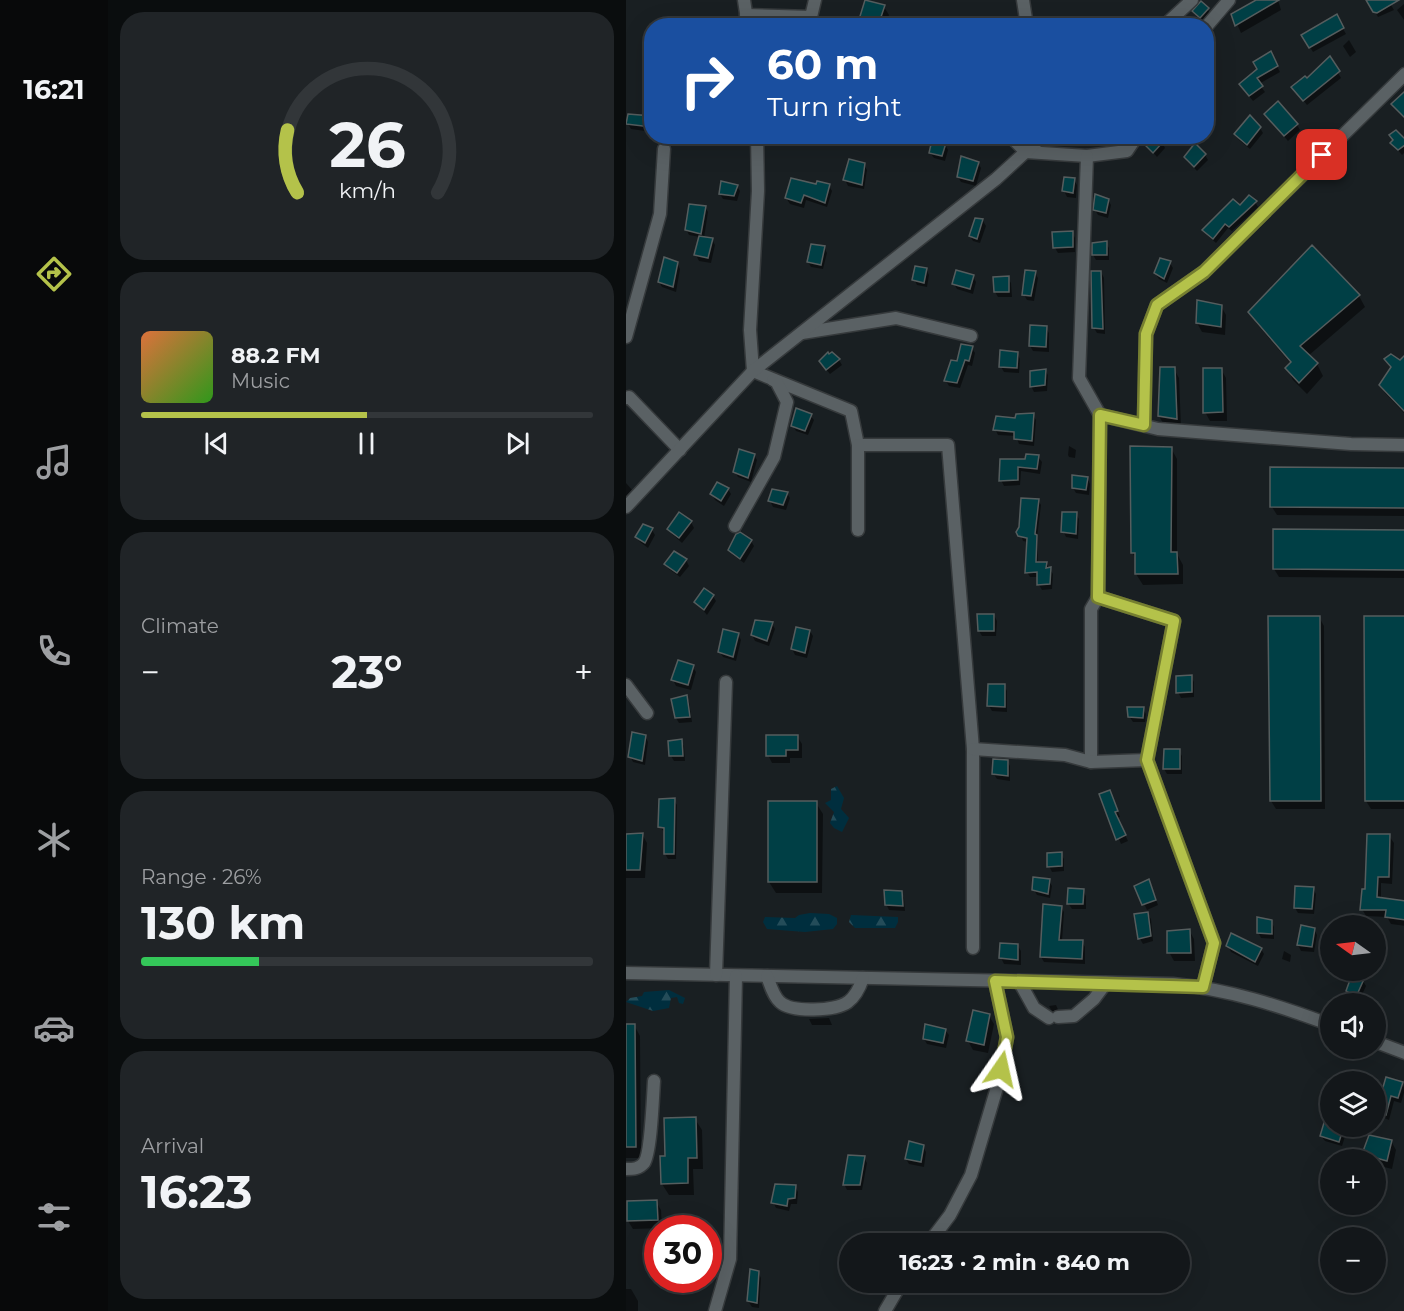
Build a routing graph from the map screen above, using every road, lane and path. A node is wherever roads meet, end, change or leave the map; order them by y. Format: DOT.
graph roads {
  1 [pos="744,0"];
  2 [pos="815,0"];
  3 [pos="1023,0"];
  4 [pos="1192,0"];
  5 [pos="1229,0"];
  6 [pos="747,18"];
  7 [pos="790,18"];
  8 [pos="1026,18"];
  9 [pos="1173,18"];
  10 [pos="1214,18"];
  11 [pos="1404,74"];
  12 [pos="757,144"];
  13 [pos="1018,144"];
  14 [pos="1034,144"];
  15 [pos="1132,144"];
  16 [pos="664,150"];
  17 [pos="1026,152"];
  18 [pos="1087,156"];
  19 [pos="801,333"];
  20 [pos="971,336"];
  21 [pos="626,337"];
  22 [pos="753,371"];
  23 [pos="627,393"];
  24 [pos="1100,415"];
  25 [pos="1144,425"];
  26 [pos="1404,445"];
  27 [pos="858,446"];
  28 [pos="680,450"];
  29 [pos="626,507"];
  30 [pos="735,526"];
  31 [pos="858,530"];
  32 [pos="1098,597"];
  33 [pos="726,681"];
  34 [pos="626,685"];
  35 [pos="647,713"];
  36 [pos="973,749"];
  37 [pos="1147,760"];
  38 [pos="1091,762"];
  39 [pos="973,948"];
  40 [pos="626,973"];
  41 [pos="716,975"];
  42 [pos="736,976"];
  43 [pos="767,976"];
  44 [pos="863,978"];
  45 [pos="995,981"];
  46 [pos="1019,981"];
  47 [pos="1106,983"];
  48 [pos="1203,987"];
  49 [pos="1320,1021"];
  50 [pos="1386,1046"];
  51 [pos="1404,1053"];
  52 [pos="654,1081"];
  53 [pos="626,1169"];
  54 [pos="936,1233"];
  55 [pos="896,1293"];
  56 [pos="715,1311"];
  57 [pos="885,1311"];
  1 -- 6 [label="street"];
  2 -- 7 [label="street"];
  3 -- 8 [label="street"];
  4 -- 9 [label="street"];
  5 -- 10 [label="street"];
  11 -- 25 [label="street"];
  12 -- 22 [label="street"];
  13 -- 17 [label="street"];
  14 -- 17 [label="street"];
  15 -- 18 [label="street"];
  16 -- 21 [label="street"];
  17 -- 18 [label="street"];
  17 -- 19 [label="street"];
  18 -- 24 [label="street"];
  19 -- 20 [label="street"];
  19 -- 22 [label="street"];
  22 -- 27 [label="street"];
  22 -- 28 [label="street"];
  22 -- 30 [label="street"];
  23 -- 28 [label="street"];
  24 -- 25 [label="street"];
  24 -- 32 [label="street"];
  25 -- 26 [label="street"];
  27 -- 31 [label="street"];
  27 -- 36 [label="street"];
  28 -- 29 [label="street"];
  32 -- 37 [label="street"];
  32 -- 38 [label="street"];
  33 -- 41 [label="street"];
  34 -- 35 [label="street"];
  36 -- 38 [label="street"];
  36 -- 39 [label="street"];
  37 -- 38 [label="street"];
  37 -- 48 [label="street"];
  40 -- 41 [label="street"];
  41 -- 42 [label="street"];
  42 -- 43 [label="street"];
  42 -- 56 [label="street"];
  43 -- 44 [label="street"];
  43 -- 44 [label="street"];
  44 -- 45 [label="street"];
  45 -- 46 [label="street"];
  45 -- 54 [label="street"];
  46 -- 47 [label="street"];
  46 -- 47 [label="street"];
  47 -- 48 [label="street"];
  48 -- 49 [label="street"];
  50 -- 51 [label="street"];
  52 -- 53 [label="street"];
  55 -- 57 [label="street"];
}
